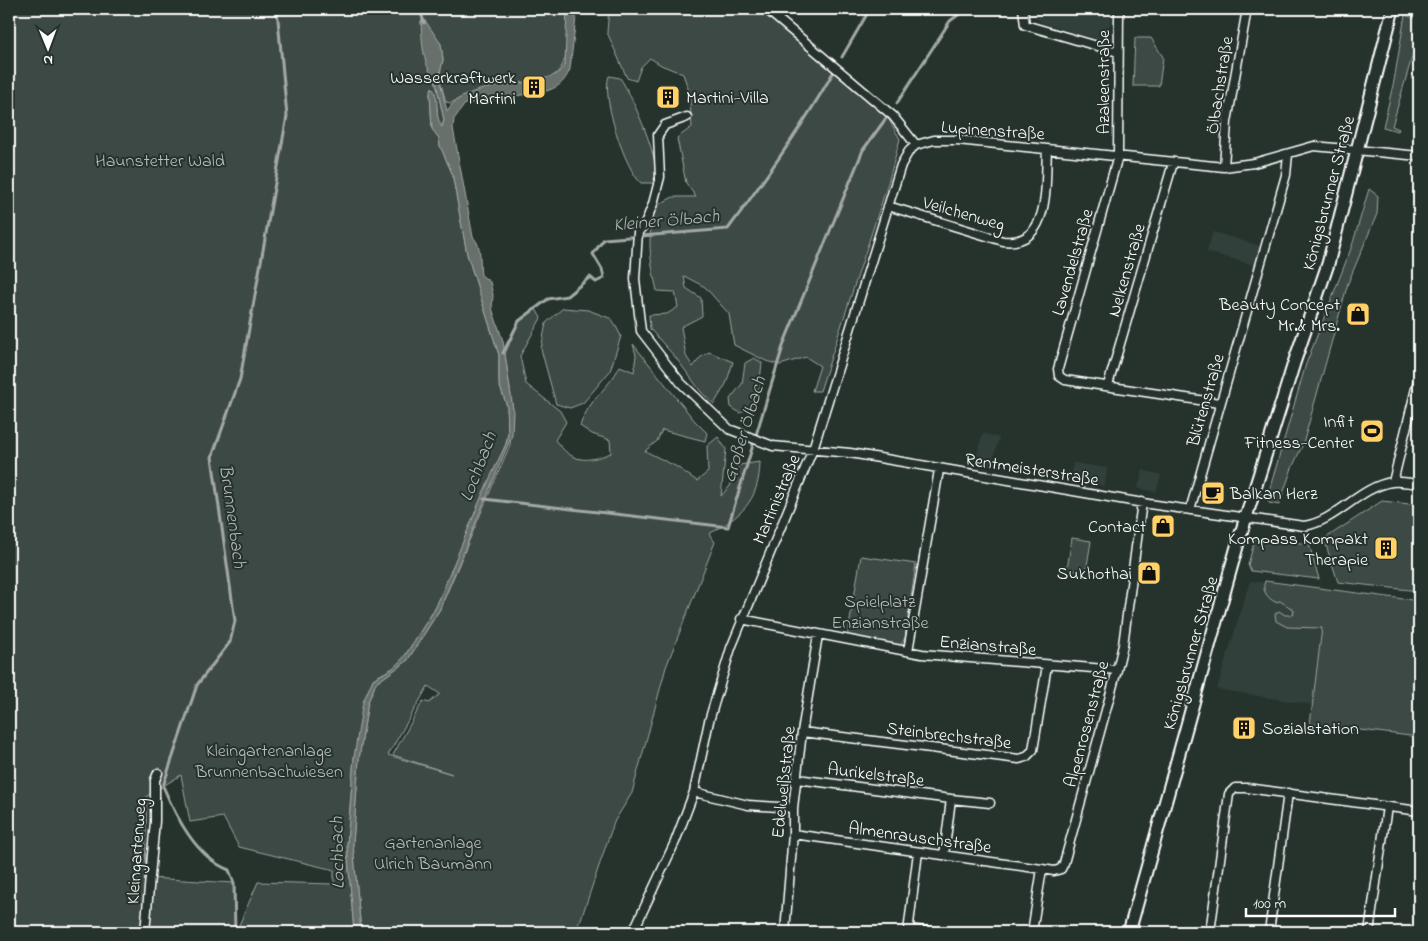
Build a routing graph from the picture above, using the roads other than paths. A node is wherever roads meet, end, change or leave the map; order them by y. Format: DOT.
graph roads {
  1 [pos="766,9"];
  2 [pos="1023,9"];
  3 [pos="1119,9"];
  4 [pos="1247,9"];
  5 [pos="1393,9"];
  6 [pos="1118,52"];
  7 [pos="687,117"];
  8 [pos="916,145"];
  9 [pos="1047,149"];
  10 [pos="1358,150"];
  11 [pos="1288,154"];
  12 [pos="1118,156"];
  13 [pos="1419,156"];
  14 [pos="1173,163"];
  15 [pos="1224,167"];
  16 [pos="888,206"];
  17 [pos="1419,376"];
  18 [pos="1108,385"];
  19 [pos="1219,403"];
  20 [pos="814,449"];
  21 [pos="939,470"];
  22 [pos="1393,482"];
  23 [pos="1419,484"];
  24 [pos="1142,502"];
  25 [pos="1190,510"];
  26 [pos="1246,518"];
  27 [pos="741,620"];
  28 [pos="818,635"];
  29 [pos="908,651"];
  30 [pos="1047,665"];
  31 [pos="1116,670"];
  32 [pos="802,732"];
  33 [pos="158,773"];
  34 [pos="797,779"];
  35 [pos="694,792"];
  36 [pos="1288,793"];
  37 [pos="951,799"];
  38 [pos="990,803"];
  39 [pos="1387,807"];
  40 [pos="793,808"];
  41 [pos="1419,812"];
  42 [pos="793,834"];
  43 [pos="918,852"];
  44 [pos="944,855"];
  45 [pos="1042,869"];
  46 [pos="908,931"];
  47 [pos="145,932"];
  48 [pos="633,932"];
  49 [pos="785,932"];
  50 [pos="934,932"];
  51 [pos="1032,932"];
  52 [pos="1129,932"];
  53 [pos="1210,932"];
  54 [pos="1269,932"];
  55 [pos="1368,932"];
  1 -- 8 [label="street"];
  2 -- 6 [label="street"];
  3 -- 6 [label="street, Azaleenstraße"];
  4 -- 15 [label="street, Ölbachstraße"];
  5 -- 10 [label="main road, Königsbrunner Straße"];
  6 -- 12 [label="street, Azaleenstraße"];
  7 -- 20 [label="street, Martinistraße"];
  8 -- 9 [label="street, Lupinenstraße"];
  8 -- 16 [label="street, Lupinenstraße"];
  9 -- 12 [label="street, Lupinenstraße"];
  9 -- 16 [label="street, Veilchenweg"];
  10 -- 11 [label="street, Lupinenstraße"];
  10 -- 13 [label="street, Lupinenstraße"];
  10 -- 26 [label="main road, Königsbrunner Straße"];
  11 -- 15 [label="street, Lupinenstraße"];
  11 -- 19 [label="street, Blütenstraße"];
  12 -- 14 [label="street, Lupinenstraße"];
  12 -- 18 [label="street, Lavendelstraße"];
  14 -- 15 [label="street, Lupinenstraße"];
  14 -- 18 [label="street, Nelkenstraße"];
  16 -- 20 [label="street, Lupinenstraße"];
  17 -- 22 [label="street"];
  18 -- 19 [label="street"];
  19 -- 25 [label="street, Blütenstraße"];
  20 -- 21 [label="street, Rentmeisterstraße"];
  20 -- 27 [label="street, Martinistraße"];
  21 -- 24 [label="street, Rentmeisterstraße"];
  21 -- 29 [label="street"];
  22 -- 23 [label="street"];
  22 -- 26 [label="street, Rentmeisterstraße"];
  24 -- 25 [label="street, Rentmeisterstraße"];
  24 -- 31 [label="street, Alpenrosenstraße"];
  25 -- 26 [label="street, Rentmeisterstraße"];
  26 -- 52 [label="main road, Königsbrunner Straße"];
  27 -- 28 [label="street, Enzianstraße"];
  27 -- 35 [label="street, Martinistraße"];
  28 -- 29 [label="street, Enzianstraße"];
  28 -- 32 [label="street, Edelweißstraße"];
  29 -- 30 [label="street, Enzianstraße"];
  30 -- 31 [label="street, Enzianstraße"];
  30 -- 32 [label="street, Steinbrechstraße"];
  31 -- 45 [label="street, Alpenrosenstraße"];
  32 -- 34 [label="street, Edelweißstraße"];
  33 -- 47 [label="street, Kleingartenweg"];
  34 -- 37 [label="street, Aurikelstraße"];
  34 -- 40 [label="street, Edelweißstraße"];
  35 -- 40 [label="street"];
  35 -- 48 [label="street, Martinistraße"];
  36 -- 39 [label="street"];
  36 -- 53 [label="street"];
  36 -- 54 [label="street"];
  37 -- 38 [label="street, Aurikelstraße"];
  37 -- 44 [label="street"];
  39 -- 41 [label="street"];
  39 -- 55 [label="street"];
  40 -- 42 [label="street, Edelweißstraße"];
  42 -- 43 [label="street, Almenrauschstraße"];
  42 -- 49 [label="street, Edelweißstraße"];
  43 -- 44 [label="street, Almenrauschstraße"];
  43 -- 46 [label="street"];
  44 -- 45 [label="street, Almenrauschstraße"];
  45 -- 51 [label="street"];
  46 -- 50 [label="street"];
}
